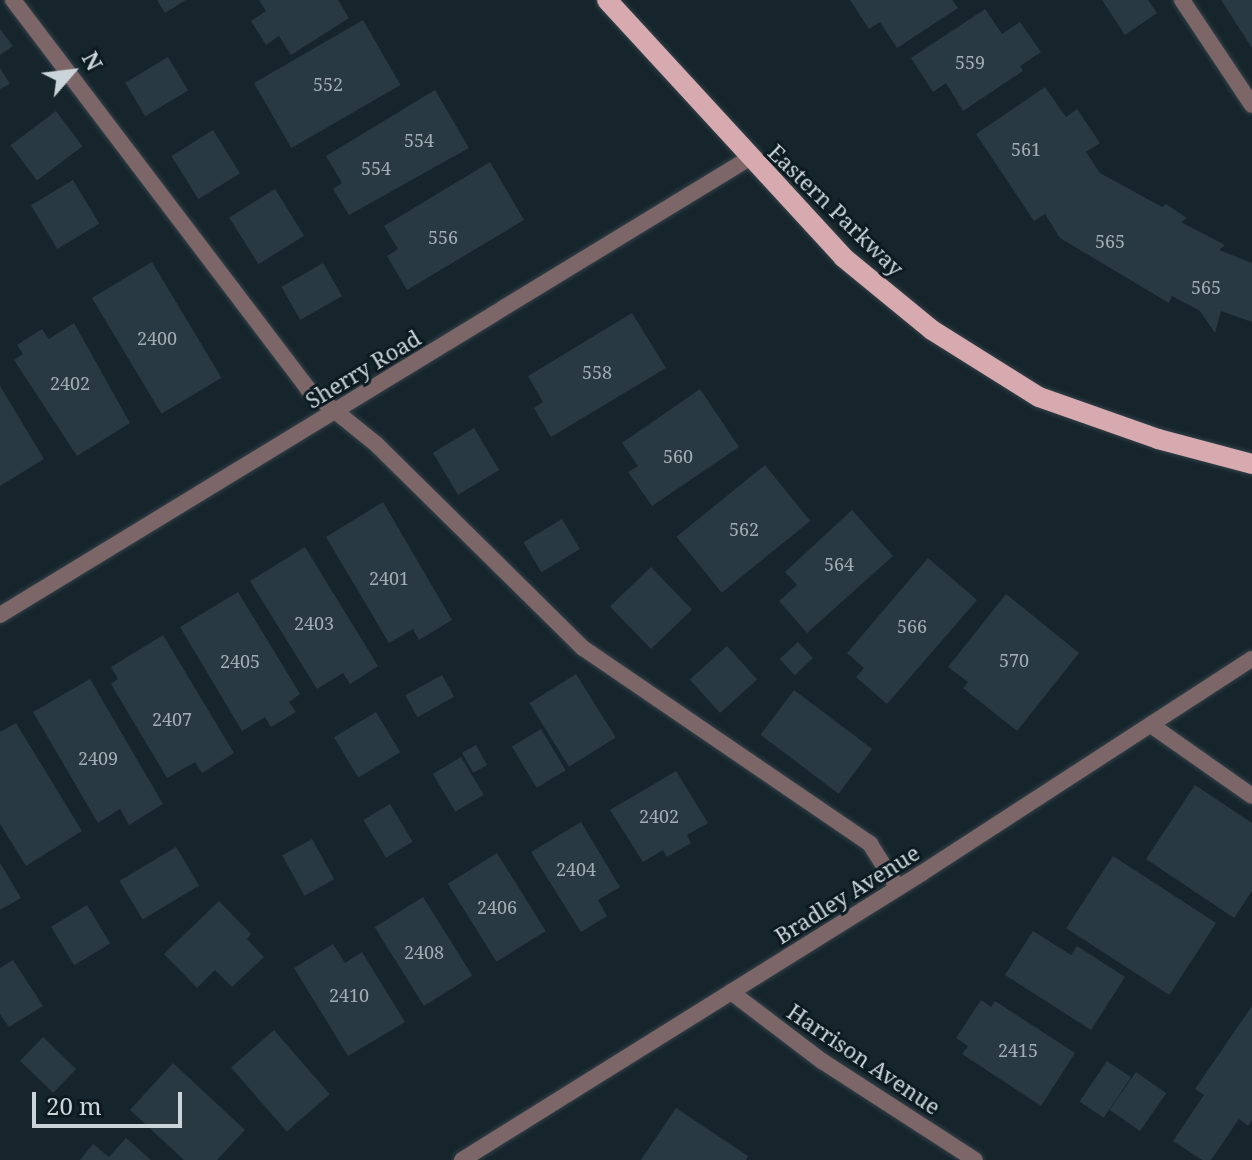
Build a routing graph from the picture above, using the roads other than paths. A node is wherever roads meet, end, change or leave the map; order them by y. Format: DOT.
graph roads {
  1 [pos="13,0"];
  2 [pos="607,0"];
  3 [pos="1182,0"];
  4 [pos="1252,105"];
  5 [pos="748,159"];
  6 [pos="335,411"];
  7 [pos="1252,464"];
  8 [pos="0,615"];
  9 [pos="1252,659"];
  10 [pos="1151,725"];
  11 [pos="1252,796"];
  12 [pos="898,888"];
  13 [pos="731,992"];
  14 [pos="462,1160"];
  15 [pos="975,1160"];
  1 -- 6 [label="street"];
  2 -- 5 [label="main road, Eastern Parkway"];
  3 -- 4 [label="street"];
  5 -- 6 [label="street, Sherry Road"];
  5 -- 7 [label="main road, Eastern Parkway"];
  6 -- 8 [label="street, Sherry Road"];
  6 -- 12 [label="street"];
  9 -- 10 [label="street, Bradley Avenue"];
  10 -- 11 [label="street"];
  10 -- 12 [label="street, Bradley Avenue"];
  12 -- 13 [label="street, Bradley Avenue"];
  13 -- 14 [label="street, Bradley Avenue"];
  13 -- 15 [label="street, Harrison Avenue"];
}
